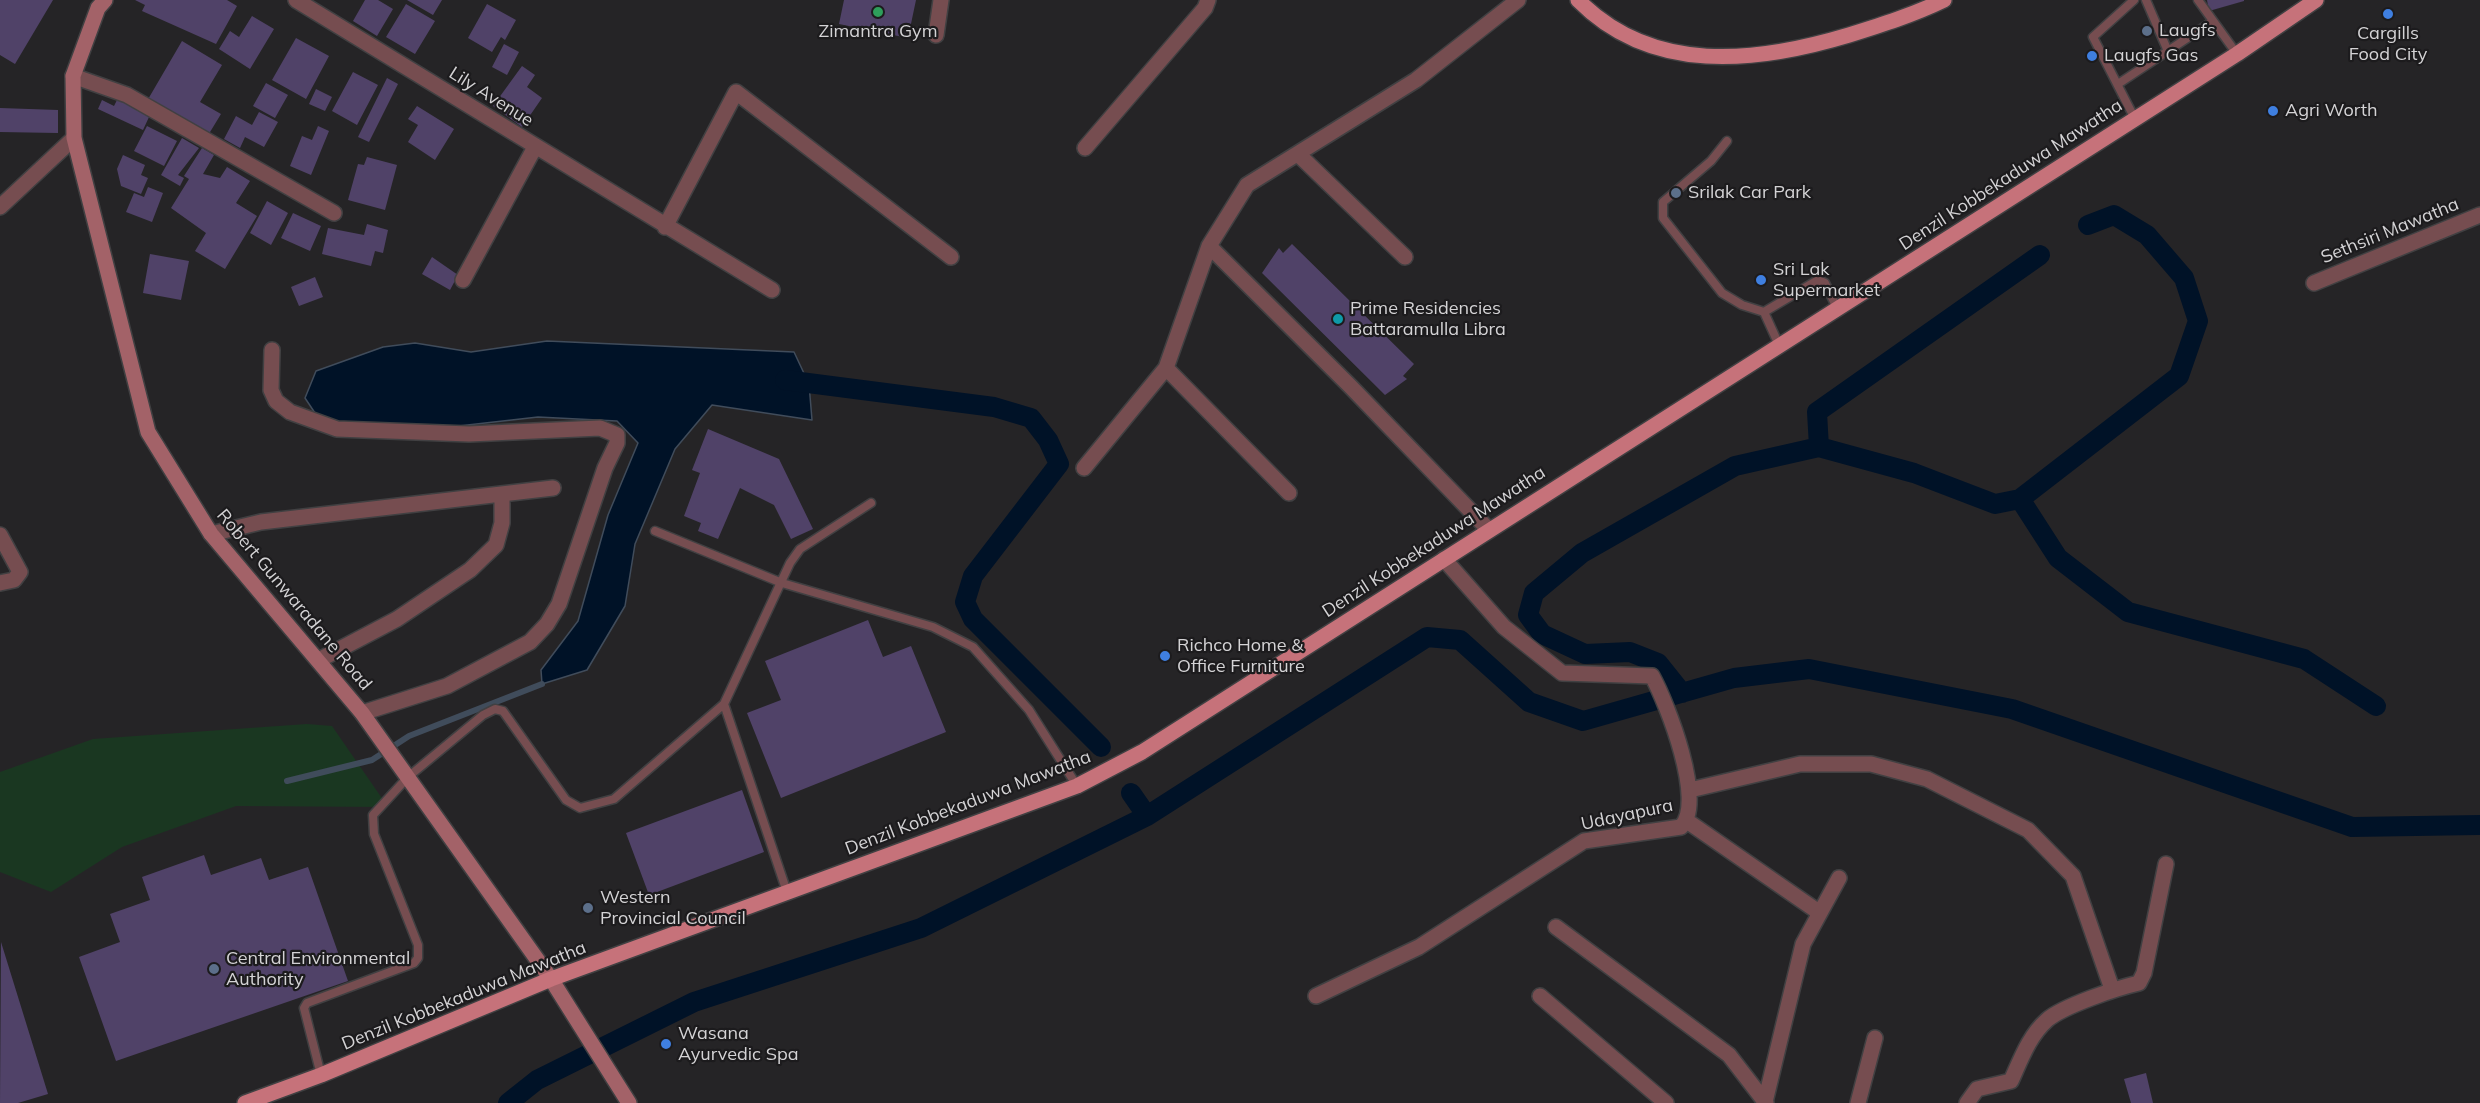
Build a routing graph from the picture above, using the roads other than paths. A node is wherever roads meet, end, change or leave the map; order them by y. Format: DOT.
graph roads {
  1 [pos="105,0"];
  2 [pos="296,0"];
  3 [pos="942,0"];
  4 [pos="1208,0"];
  5 [pos="1518,0"];
  6 [pos="1578,0"];
  7 [pos="1944,0"];
  8 [pos="2134,0"];
  9 [pos="2146,0"];
  10 [pos="2198,0"];
  11 [pos="2316,0"];
  12 [pos="2213,21"];
  13 [pos="936,34"];
  14 [pos="2167,49"];
  15 [pos="2237,54"];
  16 [pos="74,76"];
  17 [pos="2118,84"];
  18 [pos="2135,118"];
  19 [pos="74,138"];
  20 [pos="1728,141"];
  21 [pos="535,147"];
  22 [pos="1085,148"];
  23 [pos="1299,155"];
  24 [pos="0,207"];
  25 [pos="334,213"];
  26 [pos="2480,214"];
  27 [pos="665,226"];
  28 [pos="1209,246"];
  29 [pos="951,257"];
  30 [pos="1405,257"];
  31 [pos="463,280"];
  32 [pos="2314,283"];
  33 [pos="772,290"];
  34 [pos="1837,308"];
  35 [pos="1764,312"];
  36 [pos="1779,345"];
  37 [pos="272,350"];
  38 [pos="1166,368"];
  39 [pos="1084,468"];
  40 [pos="553,488"];
  41 [pos="1289,493"];
  42 [pos="502,495"];
  43 [pos="871,503"];
  44 [pos="1489,530"];
  45 [pos="655,531"];
  46 [pos="211,534"];
  47 [pos="0,535"];
  48 [pos="1444,559"];
  49 [pos="0,583"];
  50 [pos="782,583"];
  51 [pos="318,660"];
  52 [pos="724,704"];
  53 [pos="362,713"];
  54 [pos="408,777"];
  55 [pos="1077,786"];
  56 [pos="1690,790"];
  57 [pos="1687,821"];
  58 [pos="2166,864"];
  59 [pos="1839,878"];
  60 [pos="787,892"];
  61 [pos="1820,913"];
  62 [pos="1556,927"];
  63 [pos="551,979"];
  64 [pos="2112,989"];
  65 [pos="1316,996"];
  66 [pos="1540,996"];
  67 [pos="1875,1038"];
  68 [pos="321,1075"];
  69 [pos="280,1097"];
  70 [pos="249,1102"];
  71 [pos="1765,1102"];
  72 [pos="629,1103"];
  73 [pos="1666,1103"];
  74 [pos="1858,1103"];
  75 [pos="1967,1103"];
  1 -- 16 [label="street, Robert Gunwaradane Road"];
  2 -- 21 [label="street, Lily Avenue"];
  3 -- 13 [label="street"];
  4 -- 22 [label="street"];
  5 -- 23 [label="street"];
  6 -- 7 [label="main road"];
  8 -- 17 [label="lane"];
  9 -- 14 [label="lane"];
  10 -- 12 [label="lane"];
  11 -- 15 [label="main road, Denzil Kobbekaduwa Mawatha"];
  12 -- 14 [label="lane"];
  12 -- 15 [label="lane"];
  14 -- 17 [label="lane"];
  15 -- 18 [label="main road, Denzil Kobbekaduwa Mawatha"];
  16 -- 19 [label="street, Robert Gunwaradane Road"];
  16 -- 25 [label="street"];
  17 -- 18 [label="lane"];
  18 -- 34 [label="main road, Denzil Kobbekaduwa Mawatha"];
  19 -- 24 [label="street"];
  19 -- 46 [label="street, Robert Gunwaradane Road"];
  20 -- 35 [label="lane"];
  21 -- 27 [label="street, Lily Avenue"];
  21 -- 31 [label="street"];
  23 -- 28 [label="street"];
  23 -- 30 [label="street"];
  26 -- 32 [label="street, Sethsiri Mawatha"];
  27 -- 29 [label="street"];
  27 -- 33 [label="street, Lily Avenue"];
  28 -- 38 [label="street"];
  28 -- 44 [label="street"];
  34 -- 35 [label="lane"];
  34 -- 36 [label="main road, Denzil Kobbekaduwa Mawatha"];
  35 -- 36 [label="lane"];
  36 -- 44 [label="main road, Denzil Kobbekaduwa Mawatha"];
  37 -- 53 [label="street"];
  38 -- 39 [label="street"];
  38 -- 41 [label="street"];
  40 -- 42 [label="street"];
  42 -- 46 [label="street"];
  42 -- 51 [label="street"];
  43 -- 50 [label="lane"];
  44 -- 48 [label="main road, Denzil Kobbekaduwa Mawatha"];
  45 -- 50 [label="lane"];
  46 -- 51 [label="street, Robert Gunwaradane Road"];
  47 -- 49 [label="street"];
  48 -- 55 [label="main road, Denzil Kobbekaduwa Mawatha"];
  48 -- 56 [label="street, Udayapura"];
  50 -- 52 [label="lane"];
  50 -- 55 [label="lane"];
  51 -- 53 [label="street, Robert Gunwaradane Road"];
  52 -- 54 [label="lane"];
  52 -- 60 [label="lane"];
  53 -- 54 [label="street, Robert Gunwaradane Road"];
  54 -- 63 [label="street, Robert Gunwaradane Road"];
  54 -- 68 [label="lane"];
  55 -- 60 [label="main road, Denzil Kobbekaduwa Mawatha"];
  56 -- 57 [label="street, Udayapura"];
  56 -- 64 [label="street"];
  57 -- 61 [label="street"];
  57 -- 65 [label="street, Udayapura"];
  58 -- 64 [label="street"];
  59 -- 61 [label="street"];
  60 -- 63 [label="main road, Denzil Kobbekaduwa Mawatha"];
  61 -- 71 [label="street"];
  62 -- 71 [label="street"];
  63 -- 68 [label="main road, Denzil Kobbekaduwa Mawatha"];
  63 -- 72 [label="street, Robert Gunwaradane Road"];
  64 -- 75 [label="street"];
  66 -- 73 [label="street"];
  67 -- 74 [label="street"];
  68 -- 69 [label="main road, Denzil Kobbekaduwa Mawatha"];
  69 -- 70 [label="main road, Denzil Kobbekaduwa Mawatha"];
}
